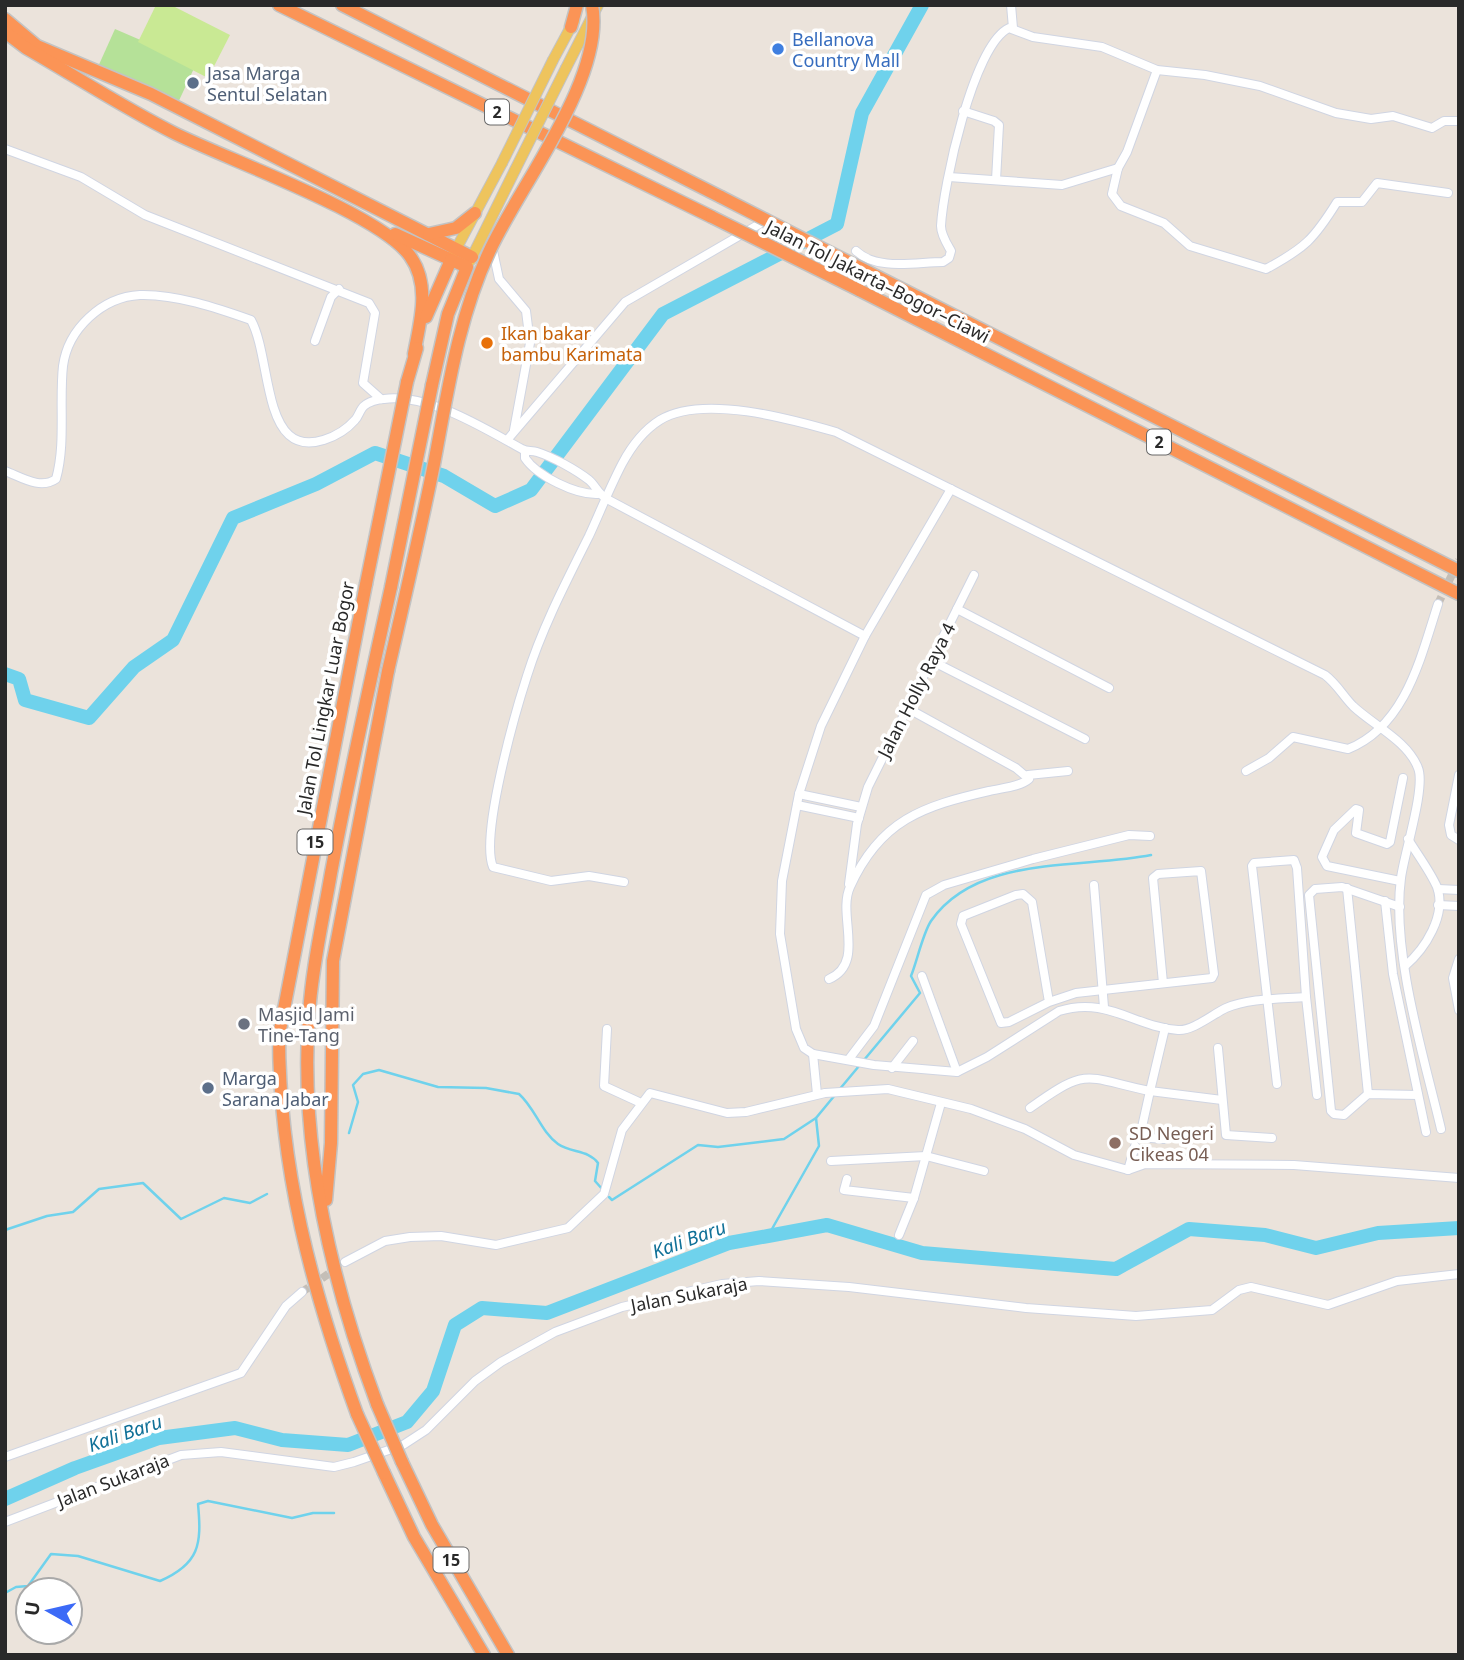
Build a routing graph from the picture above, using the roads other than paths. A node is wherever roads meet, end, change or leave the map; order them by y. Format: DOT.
graph roads {
  1 [pos="279,5"];
  2 [pos="342,5"];
  3 [pos="579,5"];
  4 [pos="592,5"];
  5 [pos="598,5"];
  6 [pos="1011,5"];
  7 [pos="5,19"];
  8 [pos="571,27"];
  9 [pos="1013,28"];
  10 [pos="5,32"];
  11 [pos="1157,70"];
  12 [pos="963,111"];
  13 [pos="1459,121"];
  14 [pos="5,149"];
  15 [pos="1118,168"];
  16 [pos="949,177"];
  17 [pos="996,180"];
  18 [pos="1448,193"];
  19 [pos="345,211"];
  20 [pos="475,213"];
  21 [pos="767,214"];
  22 [pos="429,234"];
  23 [pos="481,237"];
  24 [pos="856,251"];
  25 [pos="454,255"];
  26 [pos="469,262"];
  27 [pos="339,289"];
  28 [pos="315,341"];
  29 [pos="414,355"];
  30 [pos="381,399"];
  31 [pos="514,430"];
  32 [pos="509,439"];
  33 [pos="525,452"];
  34 [pos="5,471"];
  35 [pos="951,489"];
  36 [pos="598,494"];
  37 [pos="607,499"];
  38 [pos="1459,571"];
  39 [pos="974,575"];
  40 [pos="1459,594"];
  41 [pos="1438,604"];
  42 [pos="957,609"];
  43 [pos="865,636"];
  44 [pos="932,661"];
  45 [pos="1109,688"];
  46 [pos="907,709"];
  47 [pos="1380,725"];
  48 [pos="1085,739"];
  49 [pos="1068,771"];
  50 [pos="1246,771"];
  51 [pos="1028,775"];
  52 [pos="1459,775"];
  53 [pos="1404,778"];
  54 [pos="799,794"];
  55 [pos="797,805"];
  56 [pos="861,807"];
  57 [pos="859,818"];
  58 [pos="1334,830"];
  59 [pos="1355,830"];
  60 [pos="1150,836"];
  61 [pos="1408,839"];
  62 [pos="1459,840"];
  63 [pos="1340,868"];
  64 [pos="1400,881"];
  65 [pos="624,882"];
  66 [pos="1094,886"];
  67 [pos="1333,887"];
  68 [pos="1347,888"];
  69 [pos="848,889"];
  70 [pos="1437,889"];
  71 [pos="1459,890"];
  72 [pos="1385,901"];
  73 [pos="1438,905"];
  74 [pos="1459,906"];
  75 [pos="1400,907"];
  76 [pos="1459,959"];
  77 [pos="1405,965"];
  78 [pos="922,976"];
  79 [pos="829,979"];
  80 [pos="1163,983"];
  81 [pos="1105,990"];
  82 [pos="1306,997"];
  83 [pos="1265,1000"];
  84 [pos="1049,1002"];
  85 [pos="1104,1007"];
  86 [pos="1459,1010"];
  87 [pos="1165,1028"];
  88 [pos="607,1029"];
  89 [pos="913,1041"];
  90 [pos="1218,1048"];
  91 [pos="813,1054"];
  92 [pos="852,1060"];
  93 [pos="892,1068"];
  94 [pos="957,1072"];
  95 [pos="1277,1084"];
  96 [pos="1150,1091"];
  97 [pos="821,1093"];
  98 [pos="1368,1094"];
  99 [pos="1418,1095"];
  100 [pos="1317,1096"];
  101 [pos="1222,1100"];
  102 [pos="641,1102"];
  103 [pos="941,1103"];
  104 [pos="1030,1108"];
  105 [pos="1441,1129"];
  106 [pos="1426,1132"];
  107 [pos="1272,1138"];
  108 [pos="1164,1139"];
  109 [pos="1135,1146"];
  110 [pos="926,1156"];
  111 [pos="831,1161"];
  112 [pos="1128,1170"];
  113 [pos="984,1171"];
  114 [pos="1459,1178"];
  115 [pos="847,1179"];
  116 [pos="914,1198"];
  117 [pos="324,1219"];
  118 [pos="899,1235"];
  119 [pos="345,1262"];
  120 [pos="1459,1274"];
  121 [pos="302,1292"];
  122 [pos="5,1457"];
  123 [pos="5,1522"];
  124 [pos="484,1655"];
  125 [pos="508,1655"];
  1 -- 40 [label="highway, Jalan Tol Jakarta–Bogor–Ciawi / 2, bridge"];
  2 -- 38 [label="highway, Jalan Tol Jakarta–Bogor–Ciawi / 2, bridge"];
  3 -- 8 [label="highway"];
  4 -- 117 [label="highway, bridge"];
  5 -- 23 [label="main road, bridge"];
  6 -- 9 [label="street"];
  7 -- 22 [label="highway"];
  8 -- 20 [label="main road, bridge"];
  9 -- 11 [label="street"];
  9 -- 12 [label="street"];
  10 -- 19 [label="highway"];
  11 -- 13 [label="street"];
  11 -- 15 [label="street"];
  12 -- 16 [label="street"];
  12 -- 17 [label="street"];
  14 -- 27 [label="street"];
  15 -- 17 [label="street"];
  15 -- 18 [label="street"];
  16 -- 17 [label="street"];
  16 -- 24 [label="street"];
  19 -- 25 [label="highway"];
  19 -- 29 [label="highway"];
  20 -- 22 [label="highway"];
  20 -- 25 [label="main road"];
  21 -- 31 [label="street"];
  22 -- 25 [label="highway"];
  23 -- 26 [label="main road"];
  23 -- 31 [label="street"];
  25 -- 26 [label="highway"];
  25 -- 29 [label="highway, Jalan Tol Lingkar Luar Bogor / 15"];
  26 -- 117 [label="highway, 15, bridge"];
  27 -- 28 [label="street"];
  27 -- 30 [label="street"];
  29 -- 124 [label="highway, Jalan Tol Lingkar Luar Bogor / 15, bridge"];
  30 -- 32 [label="street"];
  30 -- 34 [label="street"];
  31 -- 32 [label="street"];
  32 -- 33 [label="street"];
  33 -- 36 [label="street"];
  33 -- 36 [label="street"];
  35 -- 37 [label="street"];
  35 -- 43 [label="street"];
  35 -- 47 [label="street"];
  36 -- 37 [label="street"];
  37 -- 43 [label="street"];
  37 -- 65 [label="street"];
  39 -- 42 [label="street, Jalan Holly Raya 4"];
  41 -- 47 [label="street"];
  42 -- 44 [label="street, Jalan Holly Raya 4"];
  42 -- 45 [label="street"];
  43 -- 54 [label="street"];
  44 -- 46 [label="street, Jalan Holly Raya 4"];
  44 -- 48 [label="street"];
  46 -- 51 [label="street"];
  46 -- 56 [label="street, Jalan Holly Raya 4"];
  47 -- 50 [label="street"];
  47 -- 61 [label="street"];
  49 -- 51 [label="street"];
  51 -- 69 [label="street"];
  52 -- 62 [label="street"];
  53 -- 59 [label="street"];
  54 -- 55 [label="street"];
  54 -- 56 [label="street"];
  55 -- 57 [label="street"];
  55 -- 91 [label="street"];
  56 -- 57 [label="street, Jalan Holly Raya 4"];
  57 -- 69 [label="street, Jalan Holly Raya 4"];
  58 -- 59 [label="street"];
  58 -- 59 [label="street"];
  58 -- 63 [label="street"];
  60 -- 92 [label="street"];
  61 -- 64 [label="street"];
  61 -- 70 [label="street"];
  63 -- 64 [label="street"];
  63 -- 67 [label="street"];
  64 -- 75 [label="street"];
  66 -- 81 [label="street"];
  67 -- 68 [label="street"];
  67 -- 98 [label="street"];
  68 -- 72 [label="street"];
  68 -- 98 [label="street"];
  69 -- 79 [label="street, Jalan Holly Raya 4"];
  70 -- 71 [label="street"];
  70 -- 73 [label="street"];
  72 -- 75 [label="street"];
  72 -- 99 [label="street"];
  73 -- 74 [label="street"];
  73 -- 77 [label="street"];
  75 -- 77 [label="street"];
  76 -- 86 [label="street"];
  77 -- 105 [label="street"];
  78 -- 94 [label="street"];
  80 -- 80 [label="street"];
  80 -- 81 [label="street"];
  81 -- 84 [label="street"];
  81 -- 85 [label="street"];
  82 -- 83 [label="street"];
  82 -- 83 [label="street"];
  82 -- 100 [label="street"];
  83 -- 87 [label="street"];
  83 -- 95 [label="street"];
  84 -- 84 [label="street"];
  85 -- 87 [label="street"];
  85 -- 94 [label="street"];
  87 -- 96 [label="street"];
  88 -- 102 [label="street"];
  89 -- 93 [label="street"];
  90 -- 101 [label="street"];
  91 -- 92 [label="street"];
  91 -- 97 [label="street"];
  92 -- 93 [label="street"];
  93 -- 94 [label="street"];
  96 -- 101 [label="street"];
  96 -- 104 [label="street"];
  96 -- 108 [label="street"];
  97 -- 102 [label="street"];
  97 -- 103 [label="street"];
  98 -- 99 [label="street"];
  99 -- 106 [label="street"];
  101 -- 107 [label="street"];
  102 -- 119 [label="street"];
  103 -- 110 [label="street"];
  103 -- 112 [label="street"];
  109 -- 112 [label="street"];
  110 -- 111 [label="street"];
  110 -- 113 [label="street"];
  110 -- 116 [label="street"];
  112 -- 114 [label="street"];
  115 -- 116 [label="street"];
  116 -- 118 [label="street"];
  117 -- 125 [label="highway, 15, bridge"];
  120 -- 123 [label="street, Jalan Sukaraja"];
  121 -- 122 [label="street"];
}
